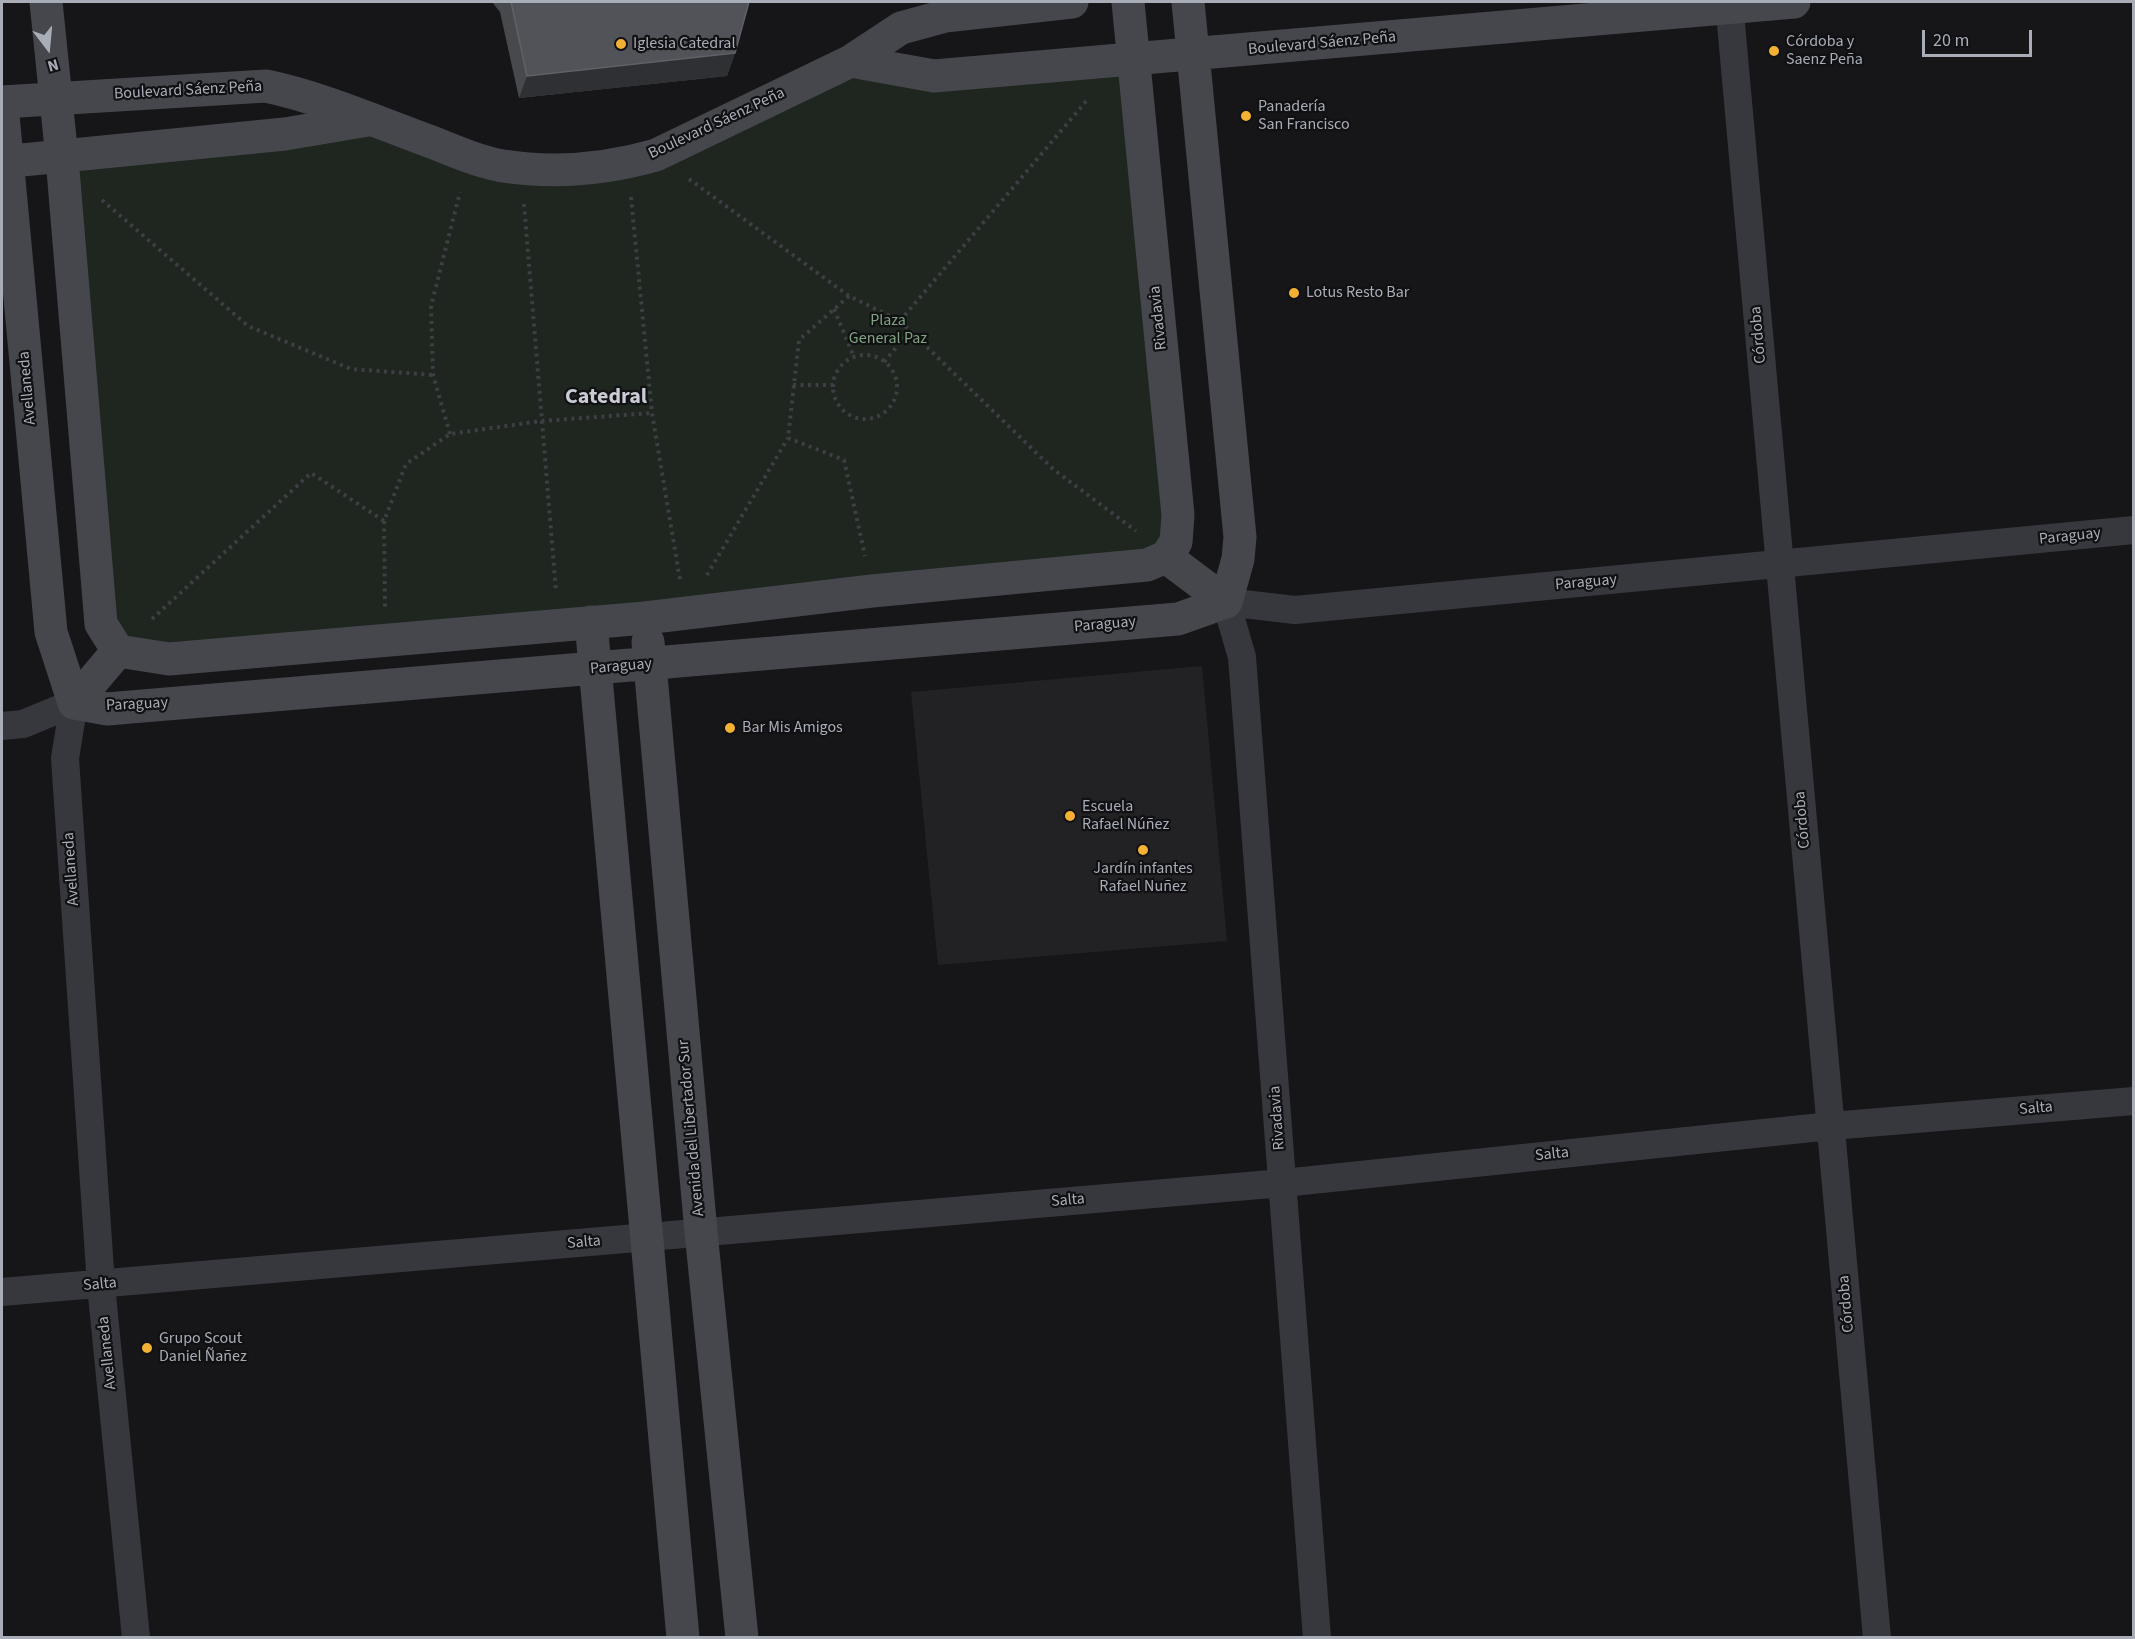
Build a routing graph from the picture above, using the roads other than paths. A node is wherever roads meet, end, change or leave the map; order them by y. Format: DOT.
graph roads {
  1 [pos="46,2"];
  2 [pos="1072,2"];
  3 [pos="1128,2"];
  4 [pos="1188,2"];
  5 [pos="1794,2"];
  6 [pos="1729,4"];
  7 [pos="1191,55"];
  8 [pos="1134,57"];
  9 [pos="851,62"];
  10 [pos="56,99"];
  11 [pos="2,103"];
  12 [pos="369,120"];
  13 [pos="63,158"];
  14 [pos="4,162"];
  15 [pos="2133,530"];
  16 [pos="1166,557"];
  17 [pos="1780,566"];
  18 [pos="1226,602"];
  19 [pos="645,618"];
  20 [pos="591,622"];
  21 [pos="118,651"];
  22 [pos="651,664"];
  23 [pos="594,669"];
  24 [pos="74,703"];
  25 [pos="2,726"];
  26 [pos="2133,1101"];
  27 [pos="1831,1126"];
  28 [pos="1283,1183"];
  29 [pos="701,1232"];
  30 [pos="646,1237"];
  31 [pos="101,1285"];
  32 [pos="2,1292"];
  33 [pos="136,1638"];
  34 [pos="683,1638"];
  35 [pos="742,1638"];
  36 [pos="1317,1638"];
  37 [pos="1877,1638"];
  1 -- 10 [label="main road"];
  2 -- 9 [label="main road, Boulevard Sáenz Peña"];
  3 -- 8 [label="main road, Rivadavia"];
  4 -- 7 [label="main road"];
  5 -- 6 [label="main road, Boulevard Sáenz Peña"];
  6 -- 7 [label="main road, Boulevard Sáenz Peña"];
  6 -- 17 [label="street, Córdoba"];
  7 -- 8 [label="main road, Boulevard Sáenz Peña"];
  7 -- 18 [label="main road"];
  8 -- 9 [label="main road, Boulevard Sáenz Peña"];
  8 -- 16 [label="main road, Rivadavia"];
  9 -- 12 [label="main road, Boulevard Sáenz Peña"];
  10 -- 11 [label="main road, Boulevard Sáenz Peña"];
  10 -- 12 [label="main road, Boulevard Sáenz Peña"];
  10 -- 13 [label="main road"];
  11 -- 14 [label="main road, Avellaneda"];
  12 -- 13 [label="main road, Boulevard Sáenz Peña"];
  13 -- 14 [label="main road, Boulevard Sáenz Peña"];
  13 -- 21 [label="main road"];
  14 -- 24 [label="main road, Avellaneda"];
  15 -- 17 [label="street, Paraguay"];
  16 -- 18 [label="main road"];
  16 -- 19 [label="main road"];
  17 -- 18 [label="street, Paraguay"];
  17 -- 27 [label="street, Córdoba"];
  18 -- 22 [label="main road, Paraguay"];
  18 -- 28 [label="street, Rivadavia"];
  19 -- 20 [label="main road"];
  19 -- 22 [label="main road, Avenida del Libertador Sur"];
  20 -- 21 [label="main road"];
  20 -- 23 [label="main road"];
  21 -- 24 [label="main road, Paraguay"];
  22 -- 23 [label="main road, Paraguay"];
  22 -- 29 [label="main road, Avenida del Libertador Sur"];
  23 -- 24 [label="main road, Paraguay"];
  23 -- 30 [label="main road"];
  24 -- 25 [label="street, Paraguay"];
  24 -- 31 [label="street, Avellaneda"];
  26 -- 27 [label="street, Salta"];
  27 -- 28 [label="street, Salta"];
  27 -- 37 [label="street, Córdoba"];
  28 -- 29 [label="street, Salta"];
  28 -- 36 [label="street, Rivadavia"];
  29 -- 30 [label="street, Salta"];
  29 -- 35 [label="main road, Avenida del Libertador Sur"];
  30 -- 31 [label="street, Salta"];
  30 -- 34 [label="main road"];
  31 -- 32 [label="street, Salta"];
  31 -- 33 [label="street, Avellaneda"];
}
